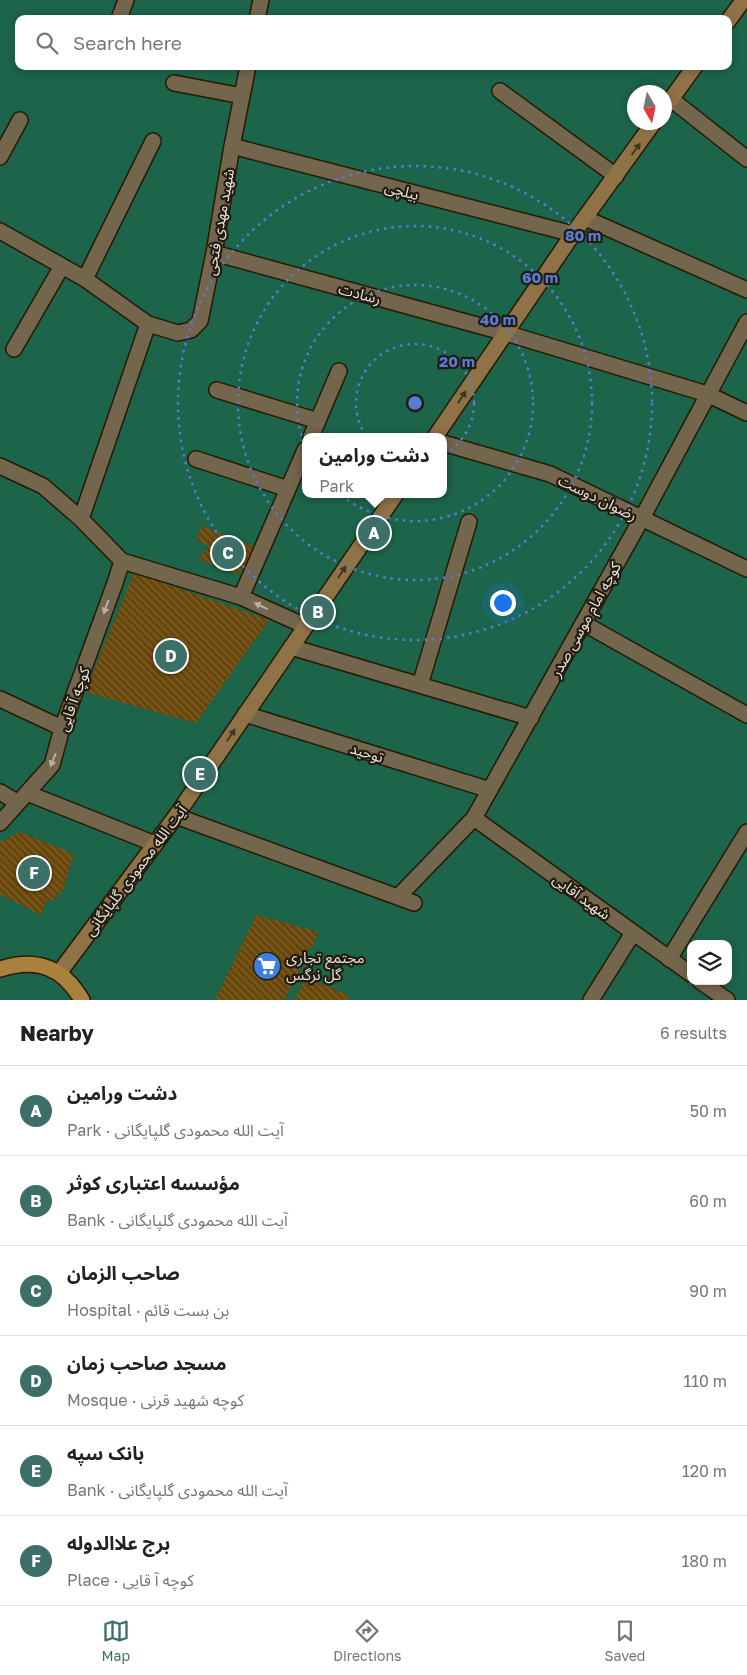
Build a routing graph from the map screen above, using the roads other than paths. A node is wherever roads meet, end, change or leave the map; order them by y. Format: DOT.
graph roads {
  1 [pos="126,0"];
  2 [pos="261,0"];
  3 [pos="742,2"];
  4 [pos="120,15"];
  5 [pos="258,15"];
  6 [pos="732,16"];
  7 [pos="247,70"];
  8 [pos="692,70"];
  9 [pos="174,83"];
  10 [pos="500,91"];
  11 [pos="242,96"];
  12 [pos="672,98"];
  13 [pos="672,107"];
  14 [pos="20,120"];
  15 [pos="648,130"];
  16 [pos="153,141"];
  17 [pos="232,146"];
  18 [pos="0,157"];
  19 [pos="747,159"];
  20 [pos="616,176"];
  21 [pos="585,218"];
  22 [pos="0,230"];
  23 [pos="573,234"];
  24 [pos="214,253"];
  25 [pos="62,266"];
  26 [pos="85,279"];
  27 [pos="747,290"];
  28 [pos="747,322"];
  29 [pos="148,324"];
  30 [pos="506,333"];
  31 [pos="14,349"];
  32 [pos="339,371"];
  33 [pos="217,390"];
  34 [pos="708,394"];
  35 [pos="747,413"];
  36 [pos="318,421"];
  37 [pos="313,433"];
  38 [pos="438,433"];
  39 [pos="447,444"];
  40 [pos="302,457"];
  41 [pos="196,460"];
  42 [pos="0,466"];
  43 [pos="288,489"];
  44 [pos="393,498"];
  45 [pos="81,518"];
  46 [pos="642,518"];
  47 [pos="469,522"];
  48 [pos="122,561"];
  49 [pos="747,569"];
  50 [pos="241,597"];
  51 [pos="583,623"];
  52 [pos="305,626"];
  53 [pos="291,647"];
  54 [pos="420,685"];
  55 [pos="0,699"];
  56 [pos="245,714"];
  57 [pos="747,715"];
  58 [pos="531,718"];
  59 [pos="62,728"];
  60 [pos="490,790"];
  61 [pos="0,792"];
  62 [pos="23,798"];
  63 [pos="176,816"];
  64 [pos="474,818"];
  65 [pos="0,823"];
  66 [pos="747,832"];
  67 [pos="155,844"];
  68 [pos="398,897"];
  69 [pos="414,903"];
  70 [pos="633,933"];
  71 [pos="669,959"];
  72 [pos="0,970"];
  73 [pos="687,971"];
  74 [pos="59,973"];
  75 [pos="706,985"];
  76 [pos="82,1000"];
  77 [pos="591,1000"];
  78 [pos="727,1000"];
  1 -- 4 [label="street"];
  2 -- 5 [label="street"];
  3 -- 6 [label="main road"];
  7 -- 11 [label="street, شهید مهدی فتحی"];
  8 -- 12 [label="main road"];
  9 -- 11 [label="street"];
  10 -- 20 [label="street"];
  11 -- 17 [label="street, شهید مهدی فتحی"];
  13 -- 19 [label="street"];
  14 -- 18 [label="street"];
  20 -- 15 [label="main road, one-way"];
  16 -- 26 [label="street"];
  17 -- 23 [label="street, بیلچی"];
  17 -- 24 [label="street, شهید مهدی فتحی"];
  20 -- 21 [label="main road"];
  21 -- 23 [label="main road"];
  21 -- 27 [label="street"];
  22 -- 25 [label="street"];
  23 -- 30 [label="main road"];
  24 -- 29 [label="street, شهید مهدی فتحی"];
  24 -- 30 [label="street, رشادت"];
  25 -- 26 [label="street"];
  25 -- 31 [label="street"];
  26 -- 29 [label="street"];
  28 -- 34 [label="street, کوچه امام موسی صدر"];
  29 -- 45 [label="street"];
  30 -- 34 [label="street, رشادت"];
  38 -- 30 [label="main road, one-way"];
  32 -- 36 [label="street"];
  33 -- 36 [label="street"];
  34 -- 35 [label="street, رشادت"];
  34 -- 46 [label="street, کوچه امام موسی صدر"];
  36 -- 37 [label="street"];
  39 -- 46 [label="street, رضوان دوست"];
  40 -- 43 [label="street"];
  41 -- 43 [label="street"];
  42 -- 45 [label="street"];
  43 -- 50 [label="street"];
  52 -- 44 [label="main road, آیت الله محمودی گلپایگانی, one-way"];
  45 -- 48 [label="street"];
  46 -- 49 [label="street, رضوان دوست"];
  46 -- 51 [label="street, کوچه امام موسی صدر"];
  47 -- 54 [label="street"];
  48 -- 50 [label="street"];
  48 -- 59 [label="street, کوچه آ قایی, one-way"];
  52 -- 50 [label="street, one-way"];
  51 -- 57 [label="street"];
  51 -- 58 [label="street, کوچه امام موسی صدر"];
  52 -- 53 [label="main road, آیت الله محمودی گلپایگانی"];
  53 -- 54 [label="street"];
  53 -- 56 [label="main road, آیت الله محمودی گلپایگانی"];
  54 -- 58 [label="street"];
  55 -- 59 [label="street"];
  56 -- 60 [label="street, توحید"];
  63 -- 56 [label="main road, آیت الله محمودی گلپایگانی, one-way"];
  58 -- 60 [label="street, کوچه امام موسی صدر"];
  59 -- 62 [label="street, کوچه آ قایی, one-way"];
  60 -- 64 [label="street, کوچه امام موسی صدر"];
  61 -- 62 [label="street"];
  62 -- 65 [label="street, کوچه آ قایی"];
  62 -- 67 [label="street"];
  63 -- 67 [label="main road, آیت الله محمودی گلپایگانی"];
  63 -- 68 [label="street"];
  64 -- 68 [label="street, کوچه امام موسی صدر"];
  64 -- 70 [label="street, شهید آقایی"];
  66 -- 71 [label="street"];
  67 -- 74 [label="main road, آیت الله محمودی گلپایگانی"];
  68 -- 69 [label="street"];
  70 -- 71 [label="street, شهید آقایی"];
  70 -- 77 [label="street"];
  71 -- 73 [label="street, شهید آقایی"];
  72 -- 74 [label="main road"];
  74 -- 76 [label="main road"];
  75 -- 78 [label="street"];
}
